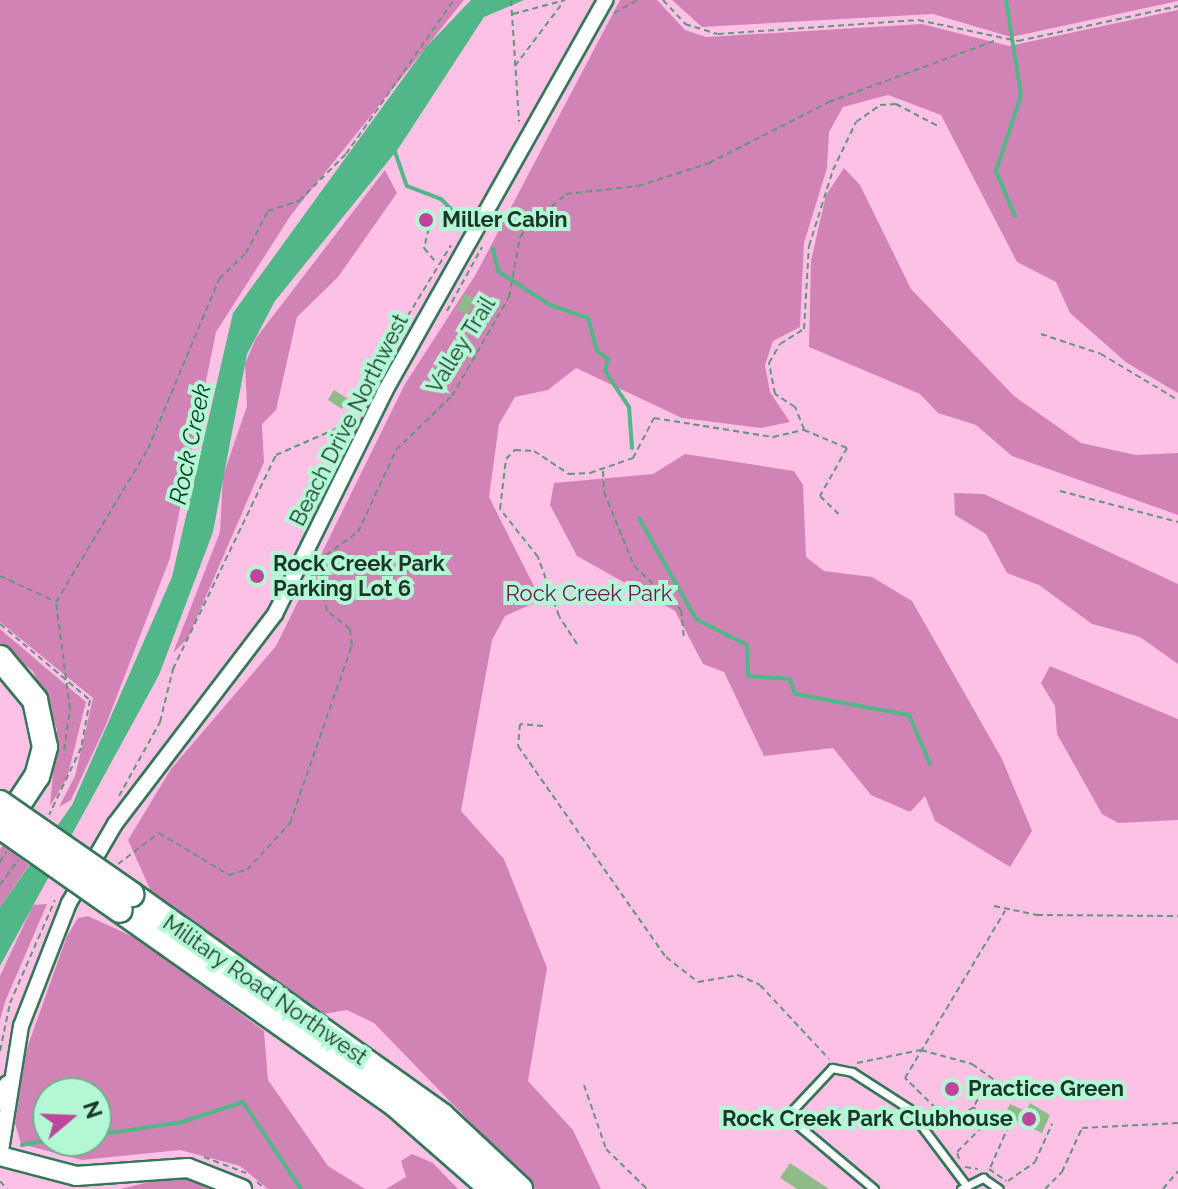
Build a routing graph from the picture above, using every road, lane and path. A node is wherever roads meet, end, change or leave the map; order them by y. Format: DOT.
graph roads {
  1 [pos="454,0"];
  2 [pos="511,0"];
  3 [pos="565,0"];
  4 [pos="637,0"];
  5 [pos="663,0"];
  6 [pos="561,5"];
  7 [pos="602,6"];
  8 [pos="1178,6"];
  9 [pos="511,14"];
  10 [pos="997,40"];
  11 [pos="514,67"];
  12 [pos="938,126"];
  13 [pos="522,156"];
  14 [pos="429,228"];
  15 [pos="456,240"];
  16 [pos="435,262"];
  17 [pos="1041,334"];
  18 [pos="1178,400"];
  19 [pos="804,430"];
  20 [pos="603,470"];
  21 [pos="1060,491"];
  22 [pos="840,515"];
  23 [pos="1178,522"];
  24 [pos="0,576"];
  25 [pos="56,602"];
  26 [pos="684,639"];
  27 [pos="577,644"];
  28 [pos="5,665"];
  29 [pos="67,676"];
  30 [pos="543,726"];
  31 [pos="117,801"];
  32 [pos="0,803"];
  33 [pos="0,826"];
  34 [pos="0,832"];
  35 [pos="98,854"];
  36 [pos="61,888"];
  37 [pos="126,902"];
  38 [pos="994,906"];
  39 [pos="1005,911"];
  40 [pos="1178,916"];
  41 [pos="921,1050"];
  42 [pos="0,1051"];
  43 [pos="841,1067"];
  44 [pos="986,1080"];
  45 [pos="584,1085"];
  46 [pos="4,1093"];
  47 [pos="1014,1094"];
  48 [pos="974,1107"];
  49 [pos="978,1113"];
  50 [pos="989,1117"];
  51 [pos="1178,1123"];
  52 [pos="1052,1124"];
  53 [pos="981,1128"];
  54 [pos="0,1156"];
  55 [pos="989,1169"];
  56 [pos="1178,1171"];
  57 [pos="40,1180"];
  58 [pos="0,1181"];
  59 [pos="1007,1181"];
  60 [pos="64,1182"];
  61 [pos="963,1186"];
  62 [pos="7,1189"];
  63 [pos="242,1189"];
  64 [pos="492,1189"];
  65 [pos="520,1189"];
  66 [pos="647,1189"];
  67 [pos="874,1189"];
  68 [pos="999,1189"];
  69 [pos="1010,1189"];
  70 [pos="1045,1189"];
  71 [pos="1163,1189"];
  1 -- 25 [label="path"];
  2 -- 9 [label="path"];
  3 -- 6 [label="path"];
  4 -- 7 [label="path"];
  5 -- 10 [label="path"];
  6 -- 9 [label="path"];
  6 -- 11 [label="path"];
  7 -- 13 [label="street, Beach Drive Northwest"];
  8 -- 10 [label="path, Valley Trail"];
  9 -- 11 [label="path"];
  10 -- 35 [label="path, Valley Trail"];
  11 -- 13 [label="path"];
  12 -- 19 [label="path"];
  13 -- 35 [label="street, Beach Drive Northwest"];
  14 -- 16 [label="path"];
  15 -- 16 [label="path"];
  16 -- 31 [label="path"];
  17 -- 18 [label="path"];
  19 -- 20 [label="path"];
  19 -- 22 [label="path"];
  20 -- 26 [label="path"];
  20 -- 27 [label="path"];
  21 -- 23 [label="path"];
  24 -- 25 [label="path"];
  25 -- 29 [label="path"];
  28 -- 34 [label="main road"];
  30 -- 43 [label="path"];
  32 -- 37 [label="main road, Military Road Northwest, bridge"];
  33 -- 37 [label="main road, Military Road Northwest, bridge"];
  35 -- 46 [label="street, Beach Drive Northwest"];
  36 -- 42 [label="path"];
  37 -- 64 [label="main road, Military Road Northwest"];
  37 -- 65 [label="main road, Military Road Northwest"];
  38 -- 39 [label="path"];
  39 -- 40 [label="path"];
  39 -- 41 [label="path"];
  41 -- 43 [label="path"];
  41 -- 44 [label="path"];
  41 -- 48 [label="path"];
  43 -- 61 [label="lane"];
  43 -- 67 [label="lane"];
  44 -- 47 [label="path"];
  44 -- 48 [label="path"];
  45 -- 66 [label="path"];
  46 -- 54 [label="street, Beach Drive Northwest"];
  48 -- 49 [label="path"];
  49 -- 50 [label="path"];
  49 -- 53 [label="path"];
  50 -- 53 [label="path"];
  50 -- 55 [label="path"];
  51 -- 70 [label="path"];
  52 -- 59 [label="path"];
  53 -- 55 [label="path"];
  54 -- 57 [label="street"];
  55 -- 59 [label="path"];
  56 -- 71 [label="path"];
  57 -- 60 [label="street"];
  58 -- 62 [label="path"];
  59 -- 69 [label="path"];
  60 -- 63 [label="street"];
  61 -- 68 [label="lane"];
}
